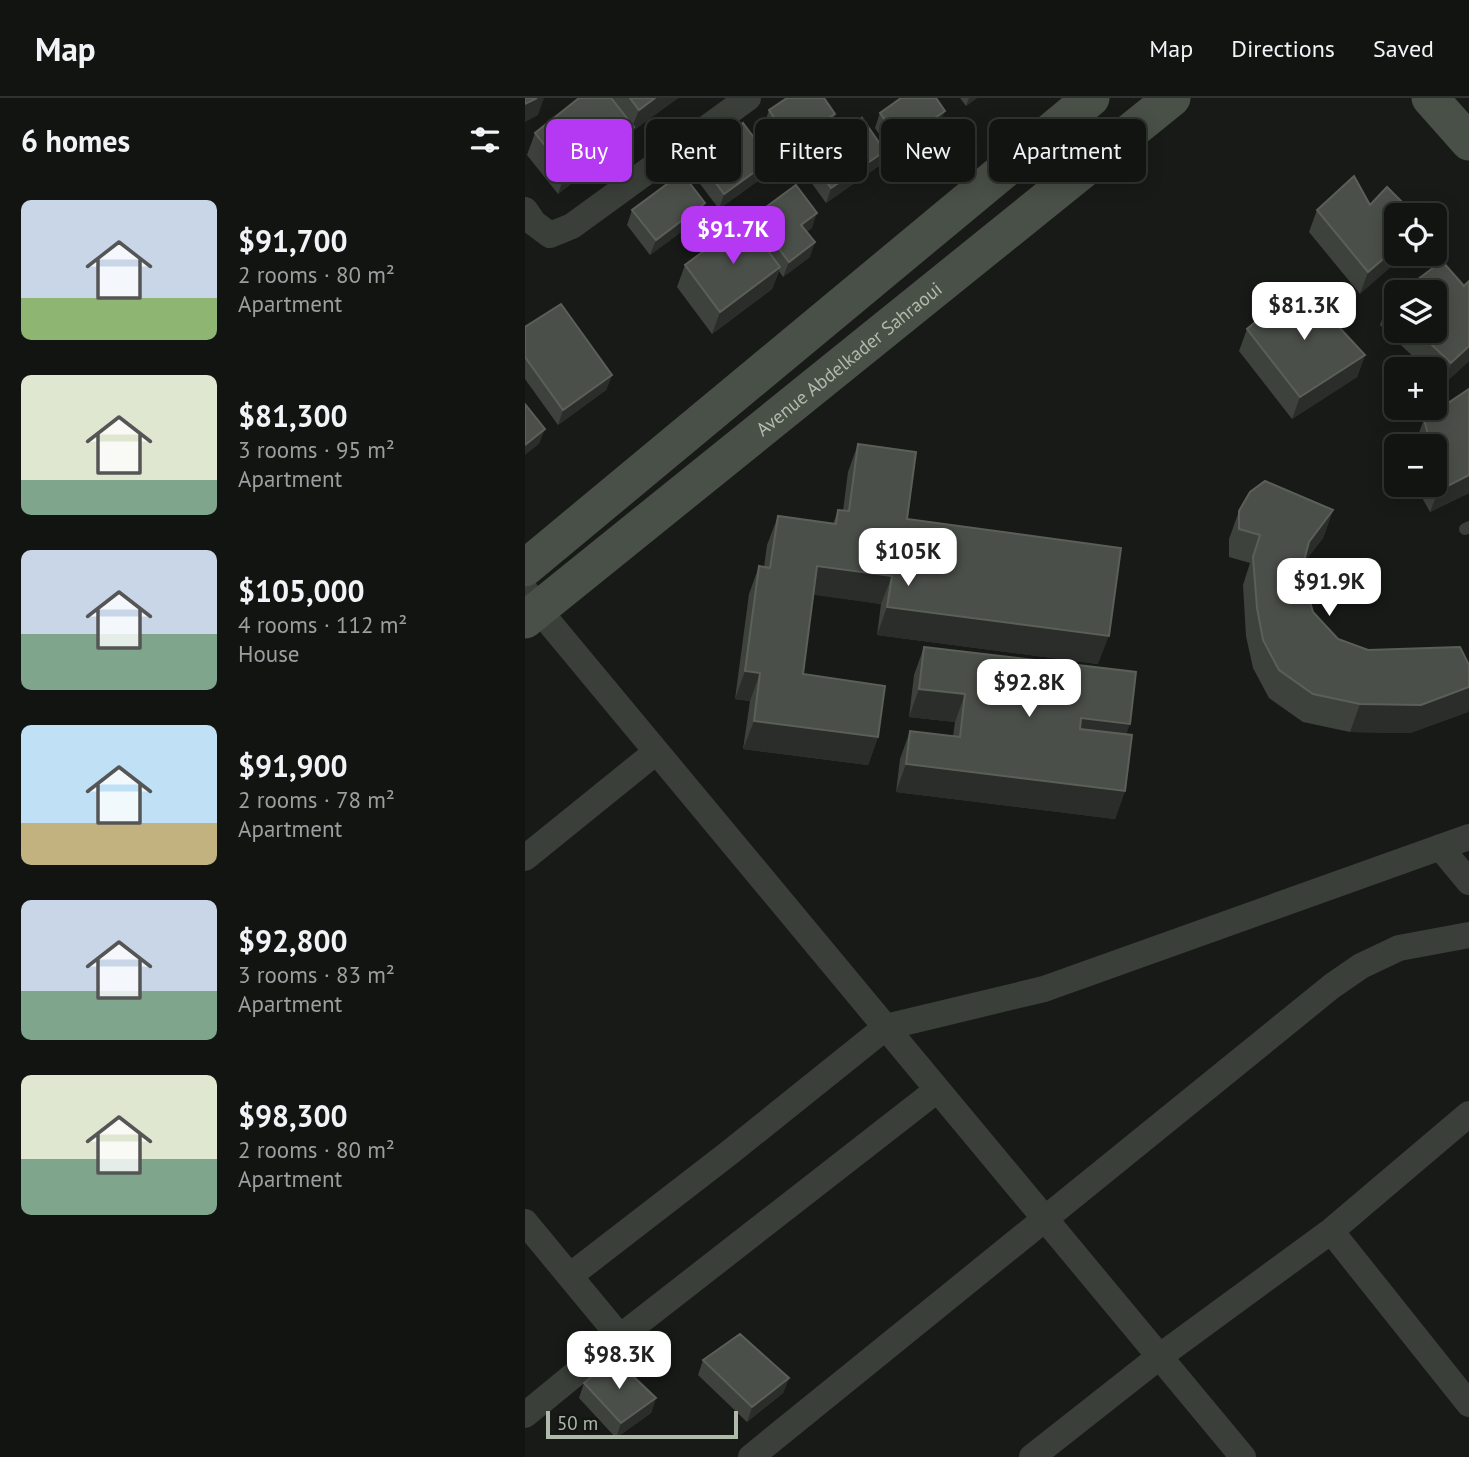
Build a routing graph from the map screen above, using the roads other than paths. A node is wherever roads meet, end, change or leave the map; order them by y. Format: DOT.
graph roads {
  1 [pos="748,98"];
  2 [pos="1091,98"];
  3 [pos="1172,98"];
  4 [pos="1430,98"];
  5 [pos="1469,142"];
  6 [pos="525,210"];
  7 [pos="525,568"];
  8 [pos="529,606"];
  9 [pos="656,752"];
  10 [pos="1469,837"];
  11 [pos="1440,847"];
  12 [pos="525,858"];
  13 [pos="1469,882"];
  14 [pos="1469,935"];
  15 [pos="886,1027"];
  16 [pos="937,1090"];
  17 [pos="1469,1114"];
  18 [pos="1045,1220"];
  19 [pos="525,1222"];
  20 [pos="1331,1231"];
  21 [pos="571,1275"];
  22 [pos="620,1337"];
  23 [pos="1159,1357"];
  24 [pos="1469,1404"];
  25 [pos="525,1416"];
  26 [pos="751,1457"];
  27 [pos="1032,1457"];
  28 [pos="1243,1457"];
  1 -- 6 [label="street"];
  2 -- 7 [label="main road"];
  3 -- 8 [label="main road, Avenue Abdelkader Sahraoui"];
  4 -- 5 [label="main road"];
  8 -- 9 [label="street"];
  9 -- 12 [label="street"];
  9 -- 15 [label="street"];
  10 -- 11 [label="street"];
  11 -- 13 [label="street"];
  11 -- 15 [label="street"];
  14 -- 18 [label="street"];
  15 -- 16 [label="street"];
  15 -- 21 [label="street"];
  16 -- 18 [label="street"];
  16 -- 22 [label="street"];
  17 -- 20 [label="street"];
  18 -- 23 [label="street"];
  18 -- 26 [label="street"];
  19 -- 21 [label="street"];
  20 -- 23 [label="street"];
  20 -- 24 [label="street"];
  21 -- 22 [label="street"];
  22 -- 25 [label="street"];
  23 -- 27 [label="street"];
  23 -- 28 [label="street"];
}
